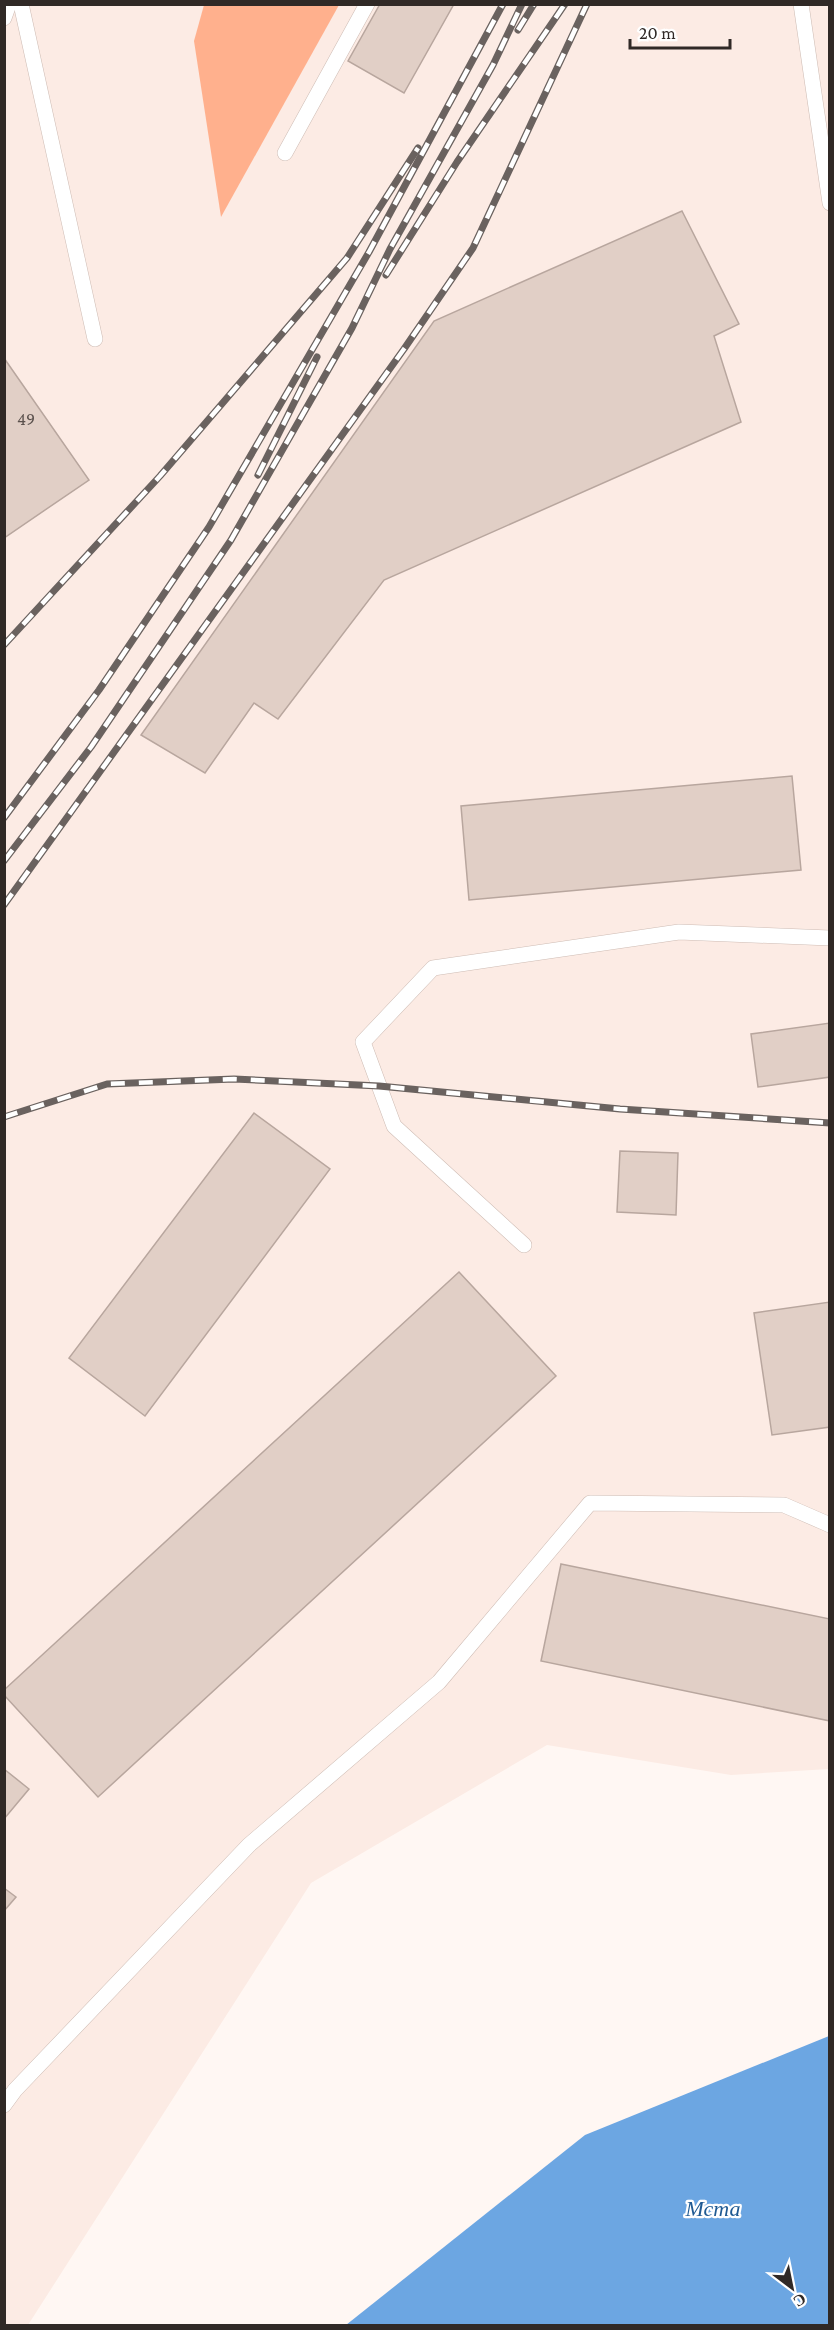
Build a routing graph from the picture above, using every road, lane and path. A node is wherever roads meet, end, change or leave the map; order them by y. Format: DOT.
graph roads {
  1 [pos="9,4"];
  2 [pos="21,4"];
  3 [pos="367,4"];
  4 [pos="801,4"];
  5 [pos="4,18"];
  6 [pos="285,153"];
  7 [pos="830,202"];
  8 [pos="95,339"];
  9 [pos="830,938"];
  10 [pos="524,1245"];
  11 [pos="830,1525"];
  12 [pos="4,2105"];
  1 -- 5 [label="lane"];
  2 -- 8 [label="lane"];
  3 -- 6 [label="lane"];
  4 -- 7 [label="lane"];
  9 -- 10 [label="lane"];
  11 -- 12 [label="lane"];
}
